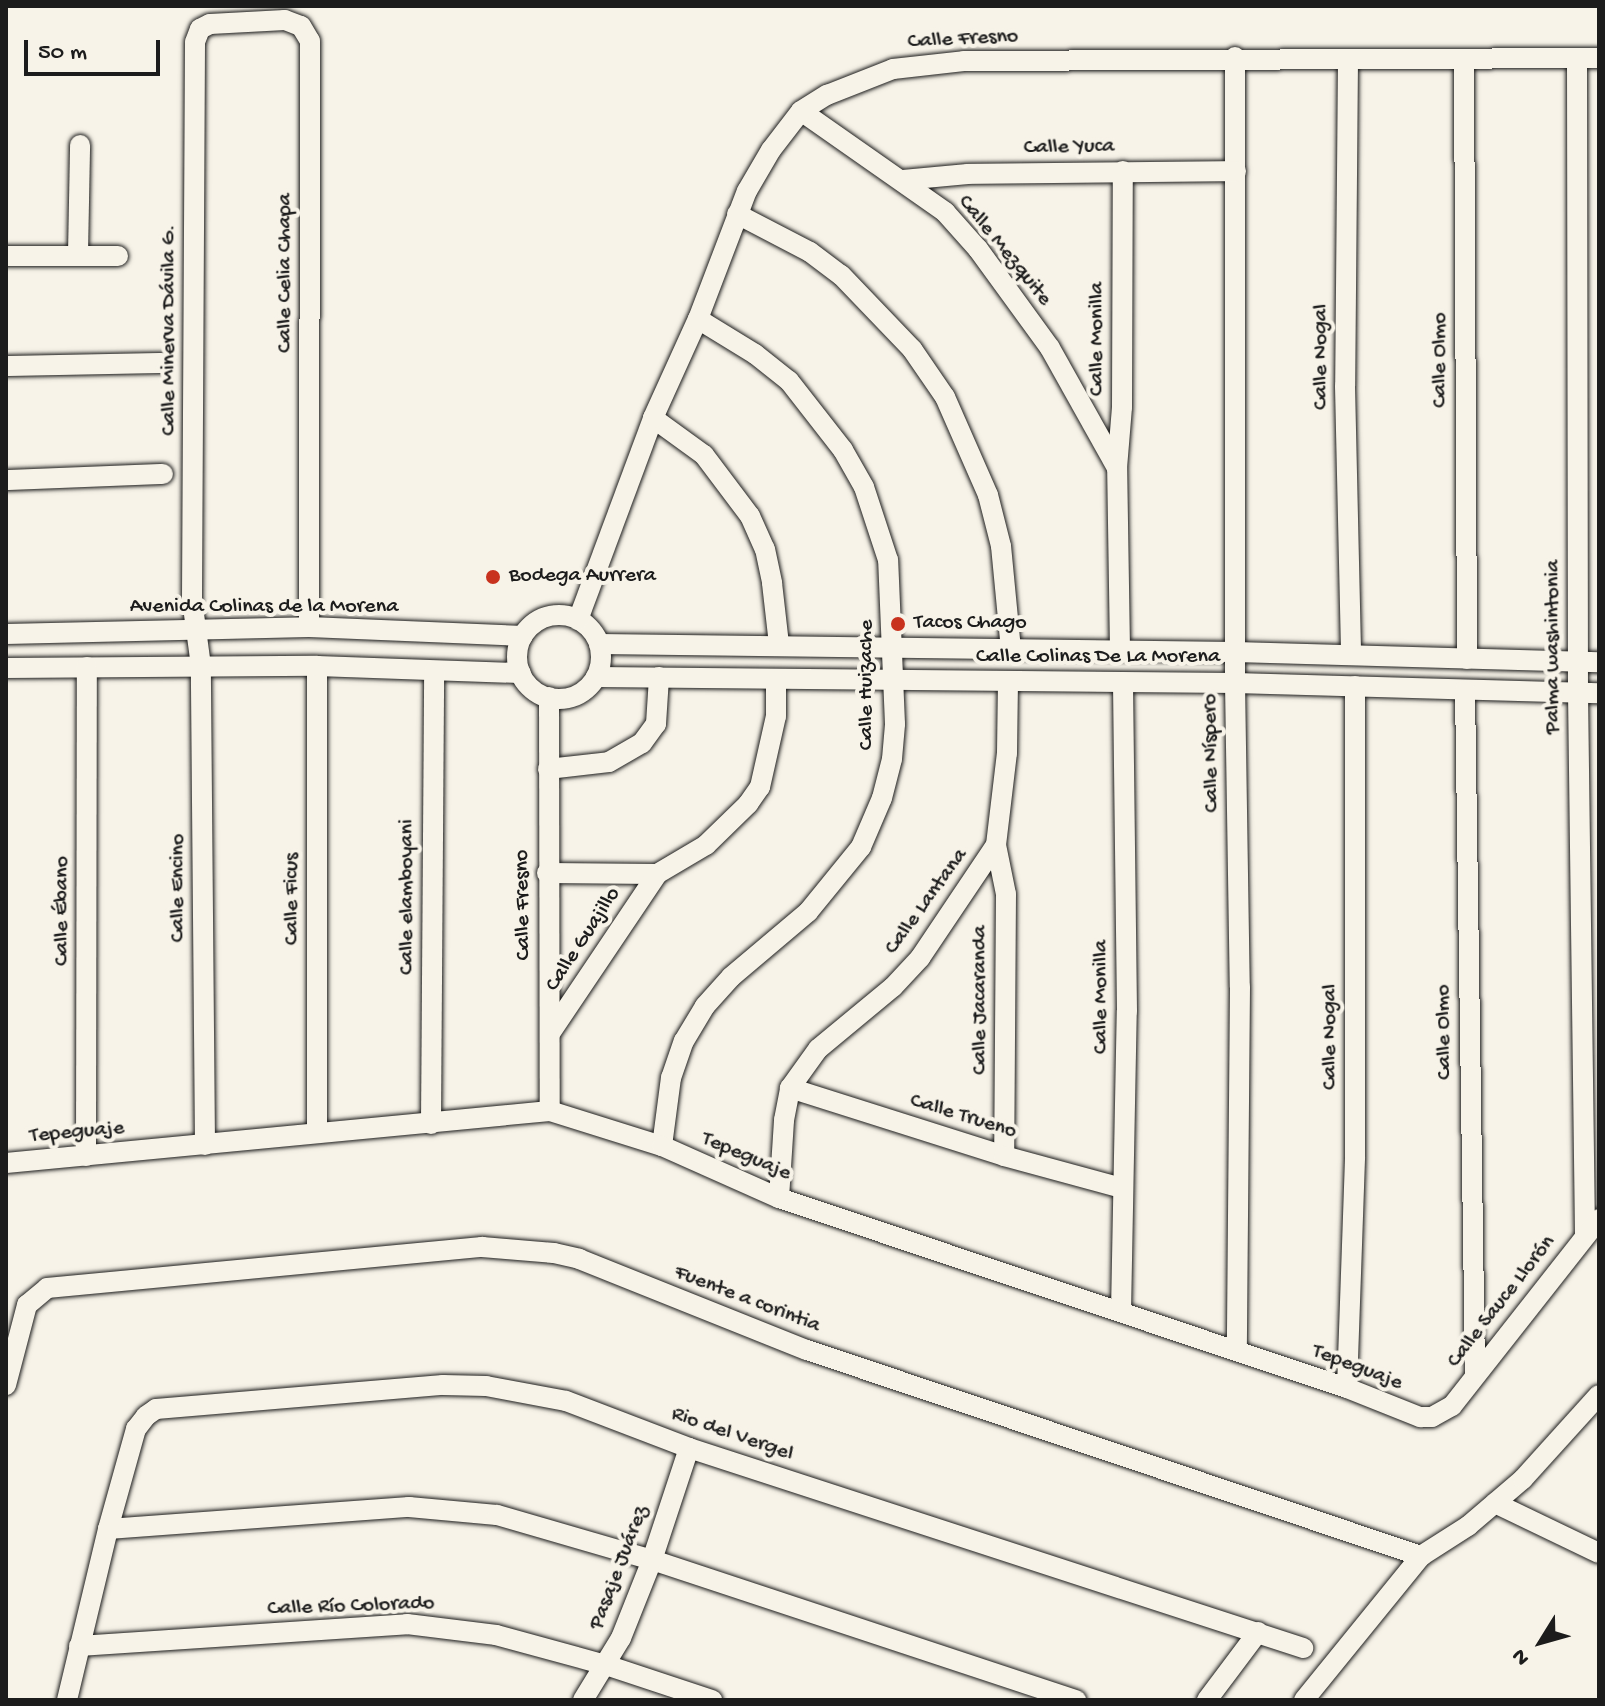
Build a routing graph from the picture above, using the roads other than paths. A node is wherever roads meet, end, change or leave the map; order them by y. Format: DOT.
graph roads {
  1 [pos="200,29"];
  2 [pos="1235,57"];
  3 [pos="1599,58"];
  4 [pos="1577,59"];
  5 [pos="1348,60"];
  6 [pos="1464,60"];
  7 [pos="801,111"];
  8 [pos="80,145"];
  9 [pos="1123,171"];
  10 [pos="1236,171"];
  11 [pos="903,180"];
  12 [pos="737,214"];
  13 [pos="78,254"];
  14 [pos="6,256"];
  15 [pos="118,256"];
  16 [pos="698,319"];
  17 [pos="162,363"];
  18 [pos="6,366"];
  19 [pos="653,418"];
  20 [pos="1117,468"];
  21 [pos="163,474"];
  22 [pos="6,480"];
  23 [pos="578,620"];
  24 [pos="309,627"];
  25 [pos="197,630"];
  26 [pos="6,634"];
  27 [pos="523,636"];
  28 [pos="599,644"];
  29 [pos="779,644"];
  30 [pos="893,649"];
  31 [pos="1011,650"];
  32 [pos="1120,650"];
  33 [pos="1235,652"];
  34 [pos="1351,655"];
  35 [pos="1467,659"];
  36 [pos="1589,662"];
  37 [pos="201,666"];
  38 [pos="317,666"];
  39 [pos="87,667"];
  40 [pos="6,668"];
  41 [pos="434,671"];
  42 [pos="521,673"];
  43 [pos="596,677"];
  44 [pos="659,677"];
  45 [pos="894,680"];
  46 [pos="776,681"];
  47 [pos="1008,683"];
  48 [pos="1123,683"];
  49 [pos="1235,683"];
  50 [pos="1355,686"];
  51 [pos="1465,690"];
  52 [pos="1578,692"];
  53 [pos="1599,693"];
  54 [pos="549,697"];
  55 [pos="548,769"];
  56 [pos="996,845"];
  57 [pos="547,873"];
  58 [pos="657,874"];
  59 [pos="551,1032"];
  60 [pos="790,1088"];
  61 [pos="550,1111"];
  62 [pos="431,1124"];
  63 [pos="317,1133"];
  64 [pos="205,1145"];
  65 [pos="662,1146"];
  66 [pos="86,1156"];
  67 [pos="1004,1156"];
  68 [pos="6,1163"];
  69 [pos="1122,1188"];
  70 [pos="779,1198"];
  71 [pos="1599,1219"];
  72 [pos="1585,1236"];
  73 [pos="1121,1312"];
  74 [pos="1237,1351"];
  75 [pos="1475,1374"];
  76 [pos="6,1385"];
  77 [pos="1347,1388"];
  78 [pos="1599,1395"];
  79 [pos="1441,1414"];
  80 [pos="689,1448"];
  81 [pos="1495,1503"];
  82 [pos="108,1529"];
  83 [pos="1599,1553"];
  84 [pos="1421,1556"];
  85 [pos="652,1560"];
  86 [pos="1258,1632"];
  87 [pos="79,1646"];
  88 [pos="1303,1648"];
  89 [pos="606,1665"];
  90 [pos="67,1700"];
  91 [pos="583,1700"];
  92 [pos="712,1700"];
  93 [pos="1076,1700"];
  94 [pos="1207,1700"];
  95 [pos="1304,1700"];
  1 -- 24 [label="street, Calle Celia Chapa"];
  1 -- 25 [label="street, Calle Minerva Dávila G."];
  2 -- 5 [label="street, Calle Fresno"];
  2 -- 7 [label="street, Calle Fresno"];
  2 -- 10 [label="street, Calle Níspero"];
  3 -- 4 [label="street, Calle Fresno"];
  4 -- 6 [label="street, Calle Fresno"];
  4 -- 36 [label="street, Palma washintonia"];
  5 -- 6 [label="street, Calle Fresno"];
  5 -- 34 [label="street, Calle Nogal"];
  6 -- 35 [label="street, Calle Olmo"];
  7 -- 11 [label="street, Calle Mezquite"];
  7 -- 12 [label="street, Calle Fresno"];
  8 -- 13 [label="street"];
  9 -- 10 [label="street, Calle Yuca"];
  9 -- 11 [label="street, Calle Yuca"];
  9 -- 20 [label="street, Calle Monilla"];
  10 -- 33 [label="street, Calle Níspero"];
  11 -- 20 [label="street, Calle Mezquite"];
  12 -- 16 [label="street, Calle Fresno"];
  12 -- 31 [label="street"];
  13 -- 14 [label="street"];
  13 -- 15 [label="street"];
  16 -- 19 [label="street, Calle Fresno"];
  16 -- 30 [label="street, Calle Huizache"];
  17 -- 18 [label="street"];
  19 -- 23 [label="street, Calle Fresno"];
  19 -- 29 [label="street"];
  20 -- 32 [label="street, Calle Monilla"];
  21 -- 22 [label="street"];
  23 -- 27 [label="street"];
  23 -- 28 [label="street"];
  24 -- 25 [label="street, Avenida Colinas de la Morena"];
  24 -- 27 [label="street, Avenida Colinas de la Morena"];
  25 -- 26 [label="street, Avenida Colinas de la Morena"];
  25 -- 37 [label="street, Calle Encino"];
  27 -- 42 [label="street"];
  28 -- 29 [label="street, Calle Colinas De La Morena"];
  28 -- 43 [label="street"];
  29 -- 30 [label="street, Calle Colinas De La Morena"];
  30 -- 31 [label="street, Calle Colinas De La Morena"];
  30 -- 45 [label="street, Calle Huizache"];
  31 -- 32 [label="street, Calle Colinas De La Morena"];
  32 -- 33 [label="street, Calle Colinas De La Morena"];
  33 -- 34 [label="street, Calle Colinas De La Morena"];
  33 -- 49 [label="street, Calle Níspero"];
  34 -- 35 [label="street, Calle Colinas De La Morena"];
  35 -- 36 [label="street, Calle Colinas De La Morena"];
  36 -- 52 [label="street, Palma washintonia"];
  37 -- 38 [label="street"];
  37 -- 39 [label="street"];
  37 -- 64 [label="street, Calle Encino"];
  38 -- 41 [label="street"];
  38 -- 63 [label="street, Calle Ficus"];
  39 -- 40 [label="street"];
  39 -- 66 [label="street, Calle Ébano"];
  41 -- 42 [label="street"];
  41 -- 62 [label="street, Calle elamboyani"];
  42 -- 54 [label="street"];
  43 -- 44 [label="street, Calle Colinas De La Morena"];
  43 -- 54 [label="street"];
  44 -- 46 [label="street, Calle Colinas De La Morena"];
  44 -- 55 [label="street"];
  45 -- 46 [label="street, Calle Colinas De La Morena"];
  45 -- 47 [label="street, Calle Colinas De La Morena"];
  45 -- 65 [label="street, Calle Huizache"];
  46 -- 58 [label="street, Calle Guajillo"];
  47 -- 48 [label="street, Calle Colinas De La Morena"];
  47 -- 56 [label="street, Calle Lantana"];
  48 -- 49 [label="street, Calle Colinas De La Morena"];
  48 -- 69 [label="street, Calle Monilla"];
  49 -- 50 [label="street, Calle Colinas De La Morena"];
  49 -- 74 [label="street, Calle Níspero"];
  50 -- 51 [label="street, Calle Colinas De La Morena"];
  50 -- 77 [label="street, Calle Nogal"];
  51 -- 52 [label="street, Calle Colinas De La Morena"];
  51 -- 75 [label="street, Calle Olmo"];
  52 -- 53 [label="street, Calle Colinas De La Morena"];
  52 -- 72 [label="street, Palma washintonia"];
  54 -- 55 [label="street, Calle Fresno"];
  55 -- 57 [label="street, Calle Fresno"];
  56 -- 60 [label="street, Calle Lantana"];
  56 -- 67 [label="street, Calle Jacaranda"];
  57 -- 58 [label="street, Calle Guajillo"];
  57 -- 59 [label="street, Calle Fresno"];
  58 -- 59 [label="street, Calle Guajillo"];
  59 -- 61 [label="street, Calle Fresno"];
  60 -- 67 [label="street, Calle Trueno"];
  60 -- 70 [label="street, Calle Lantana"];
  61 -- 62 [label="street, Tepeguaje"];
  61 -- 65 [label="street, Tepeguaje"];
  62 -- 63 [label="street, Tepeguaje"];
  63 -- 64 [label="street, Tepeguaje"];
  64 -- 66 [label="street, Tepeguaje"];
  65 -- 70 [label="street, Tepeguaje"];
  66 -- 68 [label="street, Tepeguaje"];
  67 -- 69 [label="street, Calle Trueno"];
  69 -- 73 [label="street, Calle Monilla"];
  70 -- 73 [label="street, Tepeguaje"];
  71 -- 72 [label="street, Calle Sauce Llorón"];
  72 -- 75 [label="street, Calle Sauce Llorón"];
  73 -- 74 [label="street, Tepeguaje"];
  74 -- 77 [label="street, Tepeguaje"];
  75 -- 79 [label="street, Calle Sauce Llorón"];
  76 -- 84 [label="street, Fuente a corintia"];
  77 -- 79 [label="street, Tepeguaje"];
  78 -- 81 [label="street"];
  80 -- 82 [label="street, Rio del Vergel"];
  80 -- 85 [label="street, Pasaje Juárez"];
  80 -- 86 [label="street, Rio del Vergel"];
  81 -- 83 [label="street"];
  81 -- 84 [label="street"];
  82 -- 85 [label="street"];
  82 -- 87 [label="street"];
  84 -- 95 [label="street"];
  85 -- 89 [label="street, Pasaje Juárez"];
  85 -- 93 [label="street"];
  86 -- 88 [label="street, Rio del Vergel"];
  86 -- 94 [label="street"];
  87 -- 89 [label="street, Calle Río Colorado"];
  87 -- 90 [label="street"];
  89 -- 91 [label="street, Pasaje Juárez"];
  89 -- 92 [label="street, Calle Río Colorado"];
}
